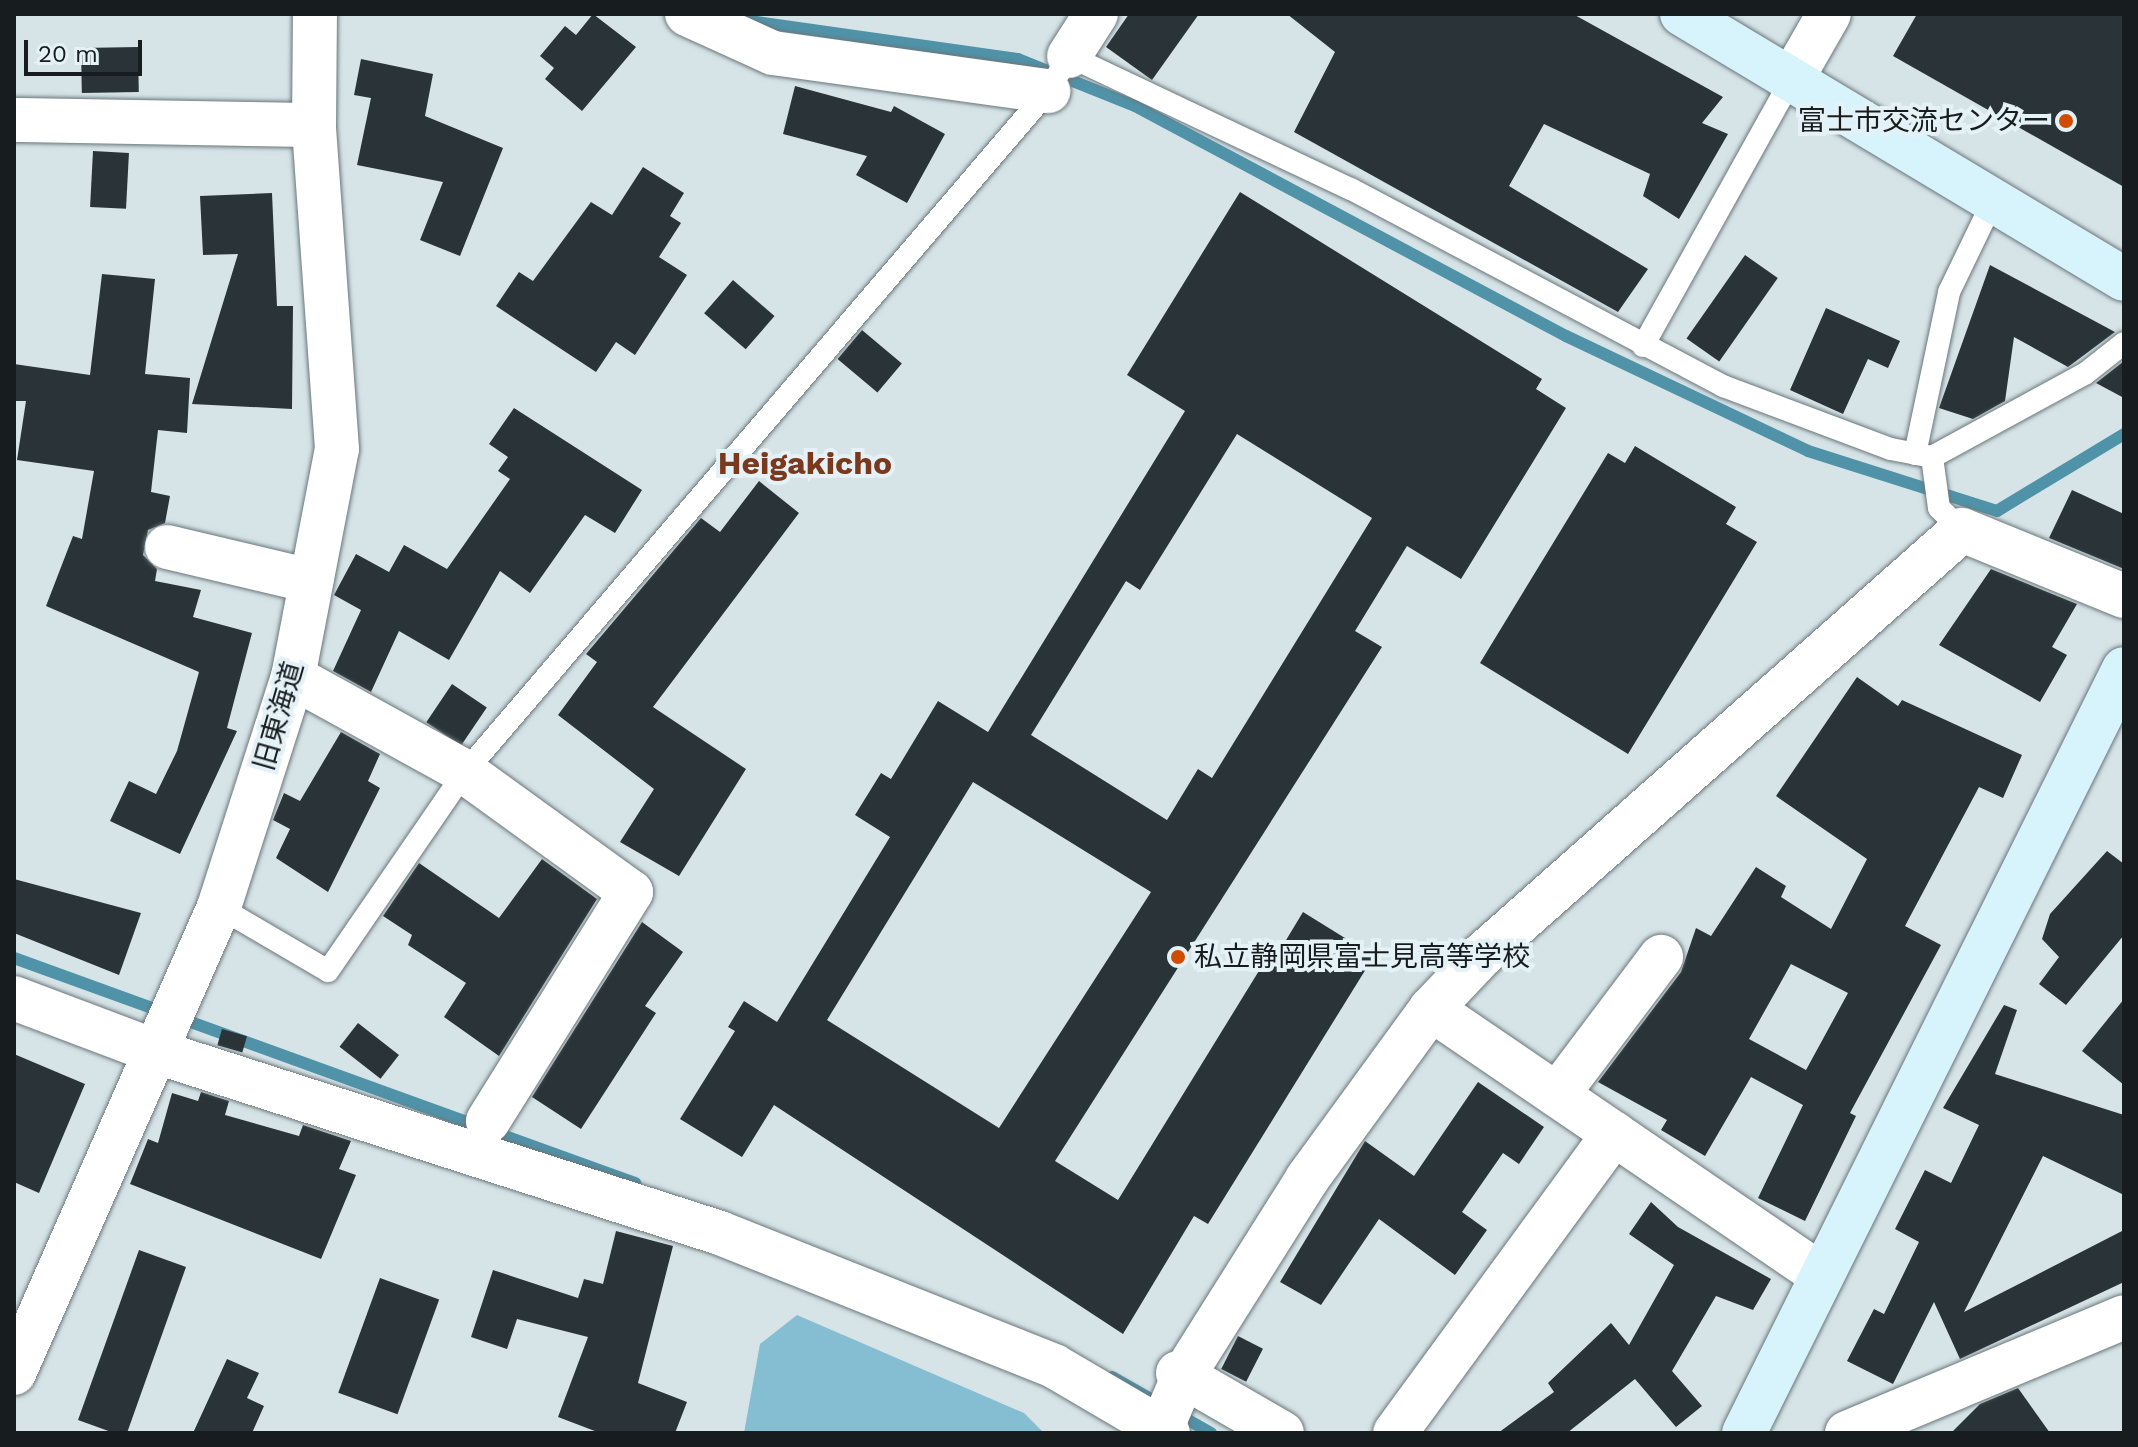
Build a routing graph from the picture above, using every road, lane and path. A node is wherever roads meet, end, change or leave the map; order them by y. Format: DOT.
graph roads {
  1 [pos="315,14"];
  2 [pos="687,14"];
  3 [pos="1096,14"];
  4 [pos="1682,14"];
  5 [pos="1829,14"];
  6 [pos="1058,73"];
  7 [pos="1790,82"];
  8 [pos="14,120"];
  9 [pos="314,125"];
  10 [pos="1993,201"];
  11 [pos="2124,279"];
  12 [pos="2124,343"];
  13 [pos="1643,346"];
  14 [pos="1924,456"];
  15 [pos="1951,519"];
  16 [pos="167,547"];
  17 [pos="311,581"];
  18 [pos="2124,596"];
  19 [pos="293,677"];
  20 [pos="2119,698"];
  21 [pos="465,772"];
  22 [pos="219,907"];
  23 [pos="1661,957"];
  24 [pos="14,998"];
  25 [pos="1431,1009"];
  26 [pos="166,1032"];
  27 [pos="1557,1095"];
  28 [pos="1614,1134"];
  29 [pos="478,1137"];
  30 [pos="1822,1276"];
  31 [pos="2124,1317"];
  32 [pos="17,1356"];
  33 [pos="1172,1403"];
  34 [pos="1282,1433"];
  35 [pos="1395,1433"];
  36 [pos="1744,1433"];
  37 [pos="1847,1433"];
  1 -- 9 [label="street, 旧東海道"];
  2 -- 6 [label="street"];
  3 -- 6 [label="street"];
  4 -- 7 [label="street"];
  5 -- 7 [label="street"];
  6 -- 13 [label="lane"];
  6 -- 21 [label="lane"];
  7 -- 10 [label="street"];
  7 -- 13 [label="lane"];
  8 -- 9 [label="street"];
  9 -- 17 [label="street, 旧東海道"];
  10 -- 11 [label="street"];
  10 -- 14 [label="lane"];
  12 -- 14 [label="lane"];
  13 -- 14 [label="lane"];
  14 -- 15 [label="lane"];
  15 -- 18 [label="street"];
  15 -- 25 [label="street"];
  16 -- 17 [label="street"];
  17 -- 19 [label="street, 旧東海道"];
  19 -- 21 [label="street"];
  19 -- 22 [label="street, 旧東海道"];
  20 -- 30 [label="street"];
  21 -- 22 [label="lane"];
  21 -- 29 [label="street"];
  22 -- 26 [label="street, 旧東海道"];
  23 -- 27 [label="street"];
  24 -- 26 [label="street"];
  25 -- 27 [label="street"];
  25 -- 33 [label="street"];
  26 -- 29 [label="street"];
  26 -- 32 [label="street, 旧東海道"];
  27 -- 28 [label="street"];
  28 -- 30 [label="street"];
  28 -- 35 [label="street"];
  29 -- 33 [label="street"];
  30 -- 36 [label="street"];
  31 -- 37 [label="street"];
  33 -- 34 [label="street"];
}
